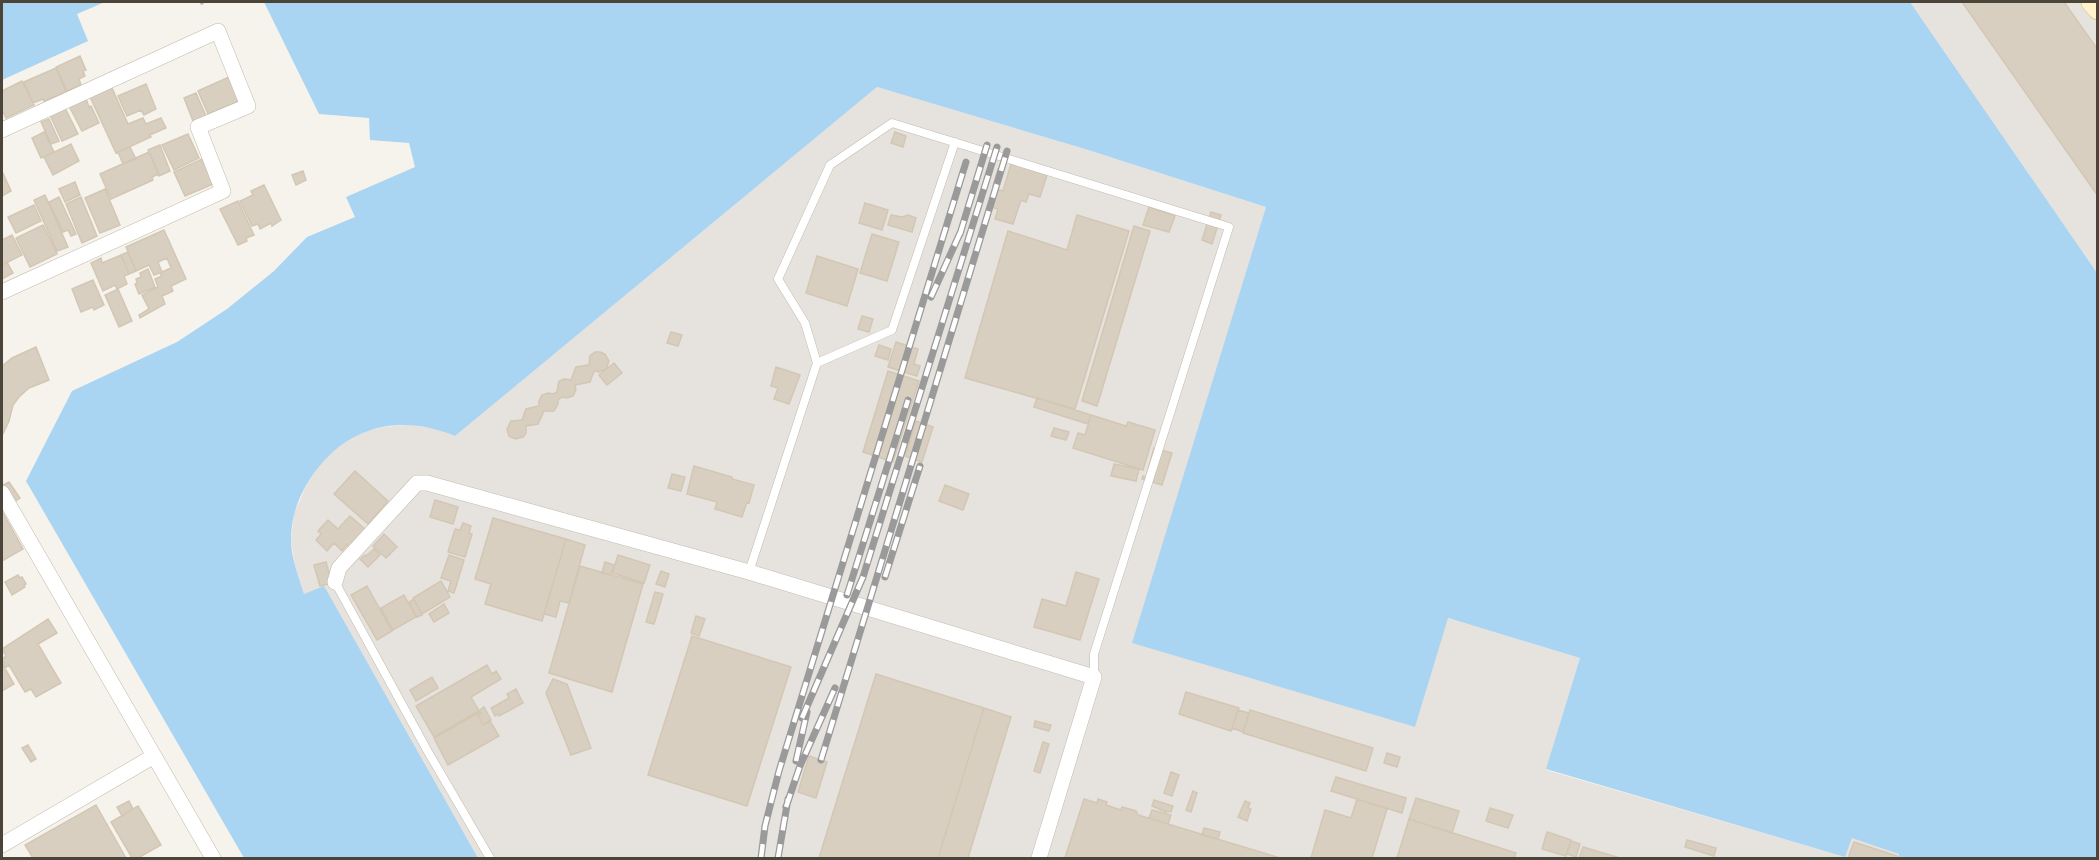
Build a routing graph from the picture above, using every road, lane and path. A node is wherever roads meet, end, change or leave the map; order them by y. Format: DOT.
graph roads {
  1 [pos="2092,2"];
  2 [pos="2097,9"];
  3 [pos="2,130"];
  4 [pos="955,142"];
  5 [pos="2,292"];
  6 [pos="817,363"];
  7 [pos="2,493"];
  8 [pos="749,572"];
  9 [pos="335,582"];
  10 [pos="1094,677"];
  11 [pos="154,756"];
  12 [pos="2,845"];
  13 [pos="213,858"];
  14 [pos="490,858"];
  15 [pos="1040,858"];
  1 -- 2 [label="street"];
  3 -- 5 [label="street"];
  4 -- 6 [label="lane"];
  4 -- 6 [label="lane"];
  4 -- 10 [label="lane"];
  6 -- 8 [label="lane"];
  7 -- 11 [label="street"];
  8 -- 9 [label="street"];
  8 -- 10 [label="street"];
  9 -- 14 [label="lane"];
  10 -- 15 [label="street"];
  11 -- 12 [label="street"];
  11 -- 13 [label="street"];
}
